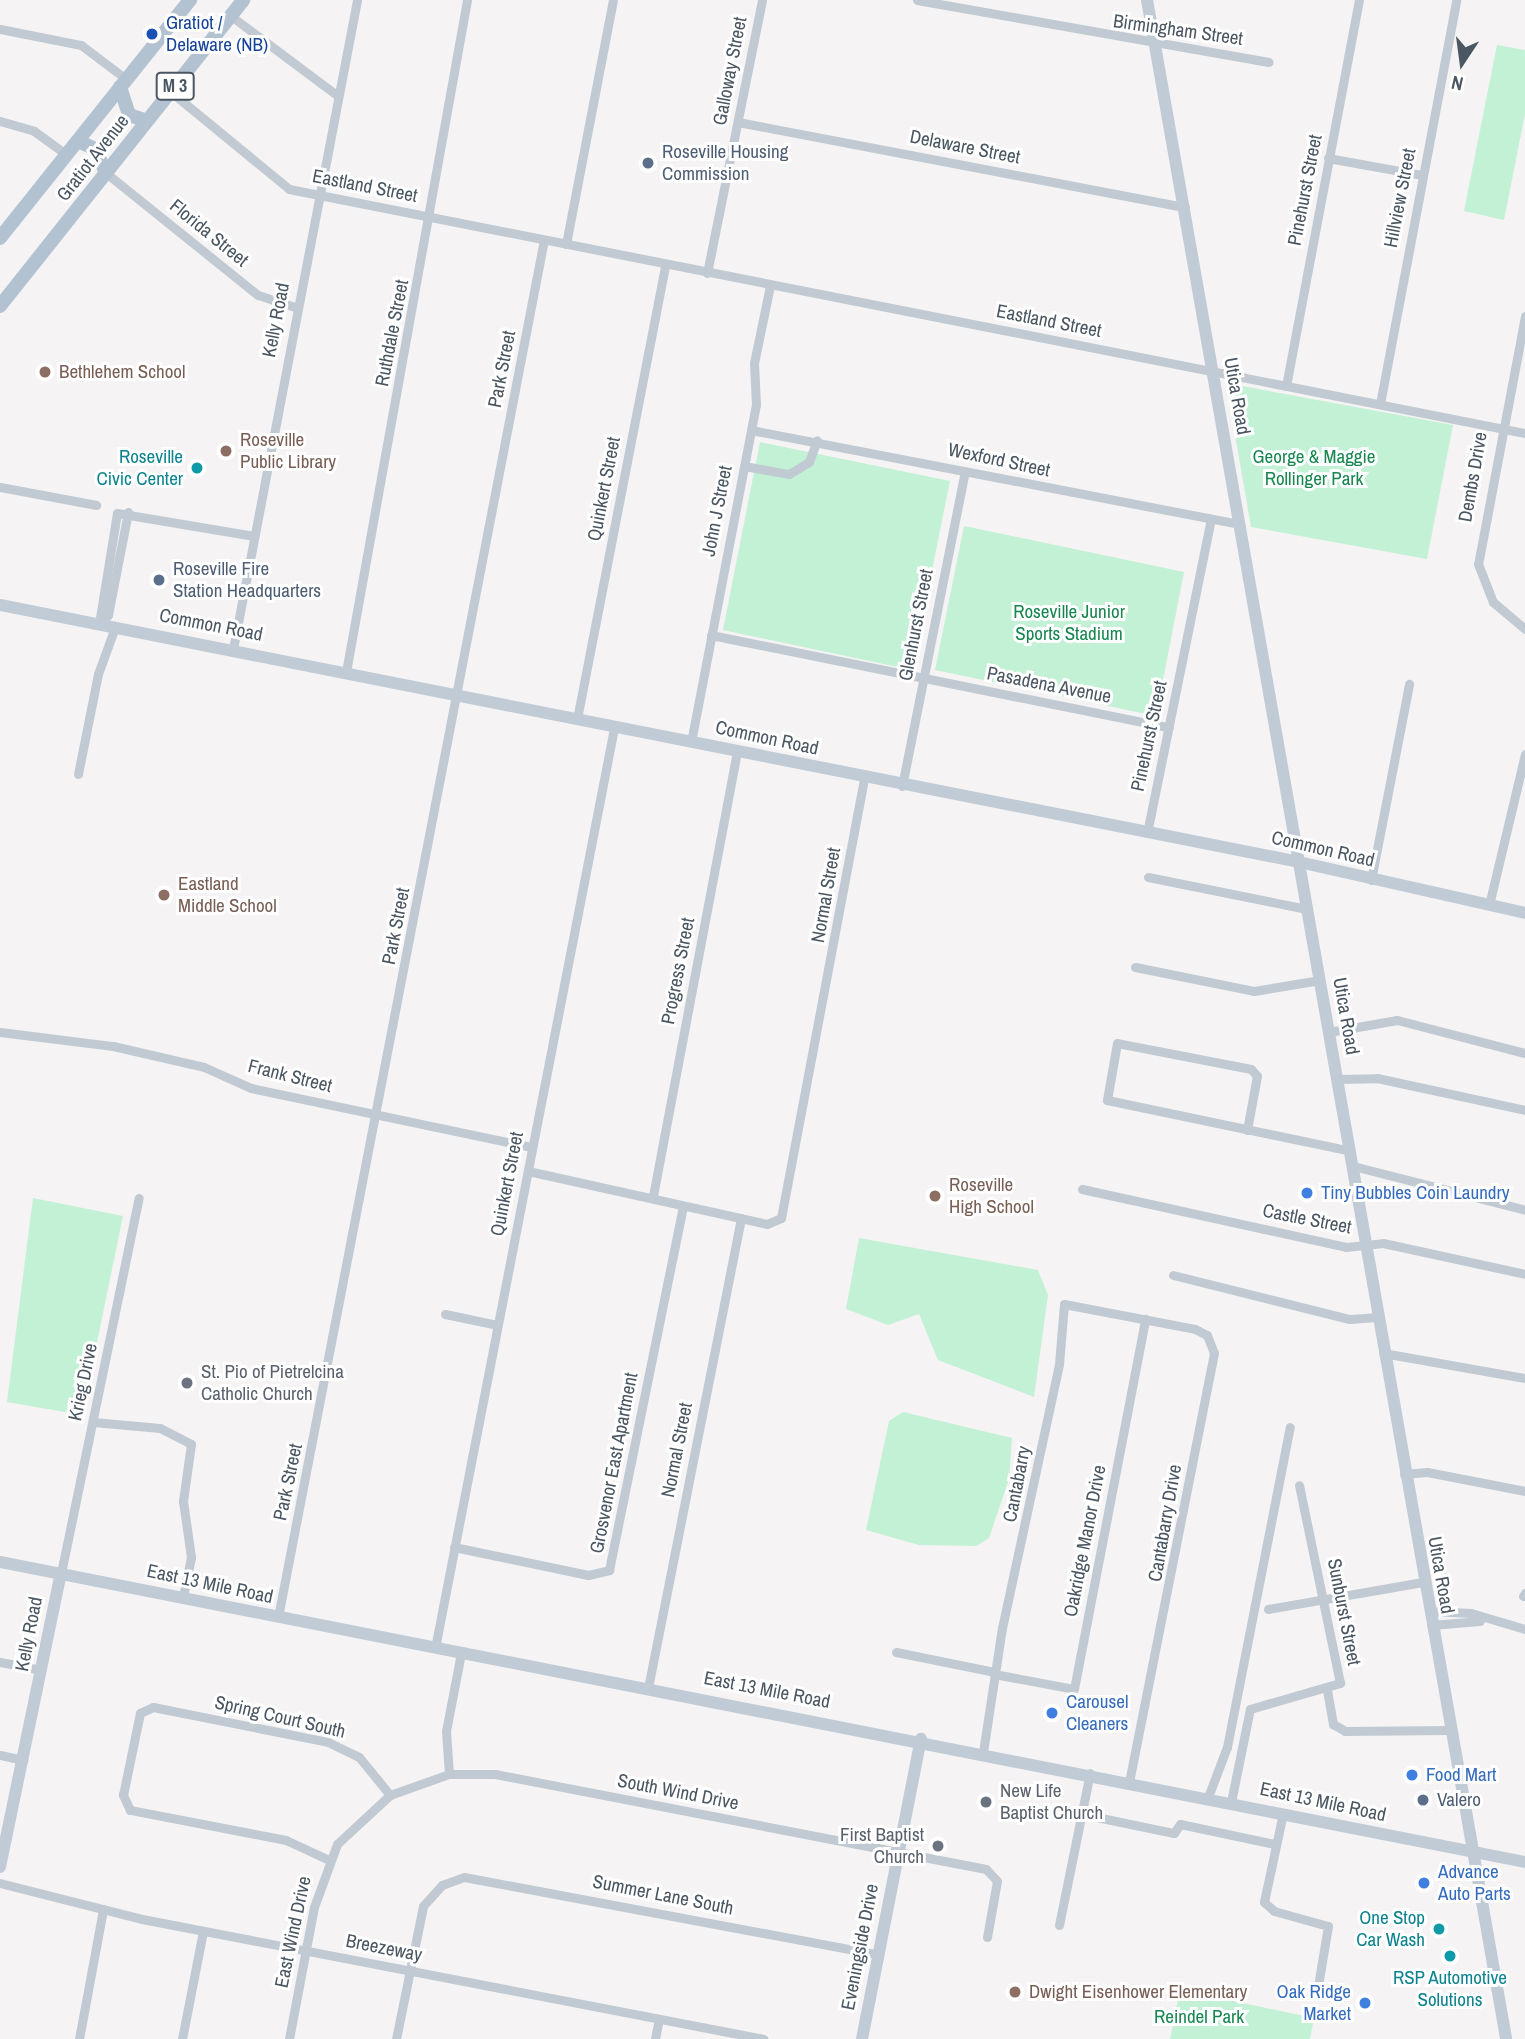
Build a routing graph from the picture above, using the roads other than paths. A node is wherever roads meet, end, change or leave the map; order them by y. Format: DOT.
graph roads {
  1 [pos="190,0"];
  2 [pos="243,0"];
  3 [pos="357,0"];
  4 [pos="467,0"];
  5 [pos="613,0"];
  6 [pos="762,0"];
  7 [pos="917,0"];
  8 [pos="1147,0"];
  9 [pos="1359,0"];
  10 [pos="1456,0"];
  11 [pos="231,16"];
  12 [pos="0,29"];
  13 [pos="1156,44"];
  14 [pos="1269,62"];
  15 [pos="123,83"];
  16 [pos="170,92"];
  17 [pos="338,96"];
  18 [pos="0,121"];
  19 [pos="147,121"];
  20 [pos="738,122"];
  21 [pos="78,141"];
  22 [pos="67,155"];
  23 [pos="1328,158"];
  24 [pos="106,173"];
  25 [pos="1422,175"];
  26 [pos="319,195"];
  27 [pos="1185,207"];
  28 [pos="428,216"];
  29 [pos="0,238"];
  30 [pos="544,240"];
  31 [pos="566,244"];
  32 [pos="665,265"];
  33 [pos="707,273"];
  34 [pos="770,286"];
  35 [pos="0,306"];
  36 [pos="298,307"];
  37 [pos="1525,316"];
  38 [pos="1214,372"];
  39 [pos="1286,386"];
  40 [pos="1380,404"];
  41 [pos="1499,428"];
  42 [pos="751,430"];
  43 [pos="1525,433"];
  44 [pos="817,440"];
  45 [pos="744,466"];
  46 [pos="965,471"];
  47 [pos="0,487"];
  48 [pos="96,505"];
  49 [pos="1210,522"];
  50 [pos="1240,524"];
  51 [pos="254,536"];
  52 [pos="0,605"];
  53 [pos="99,624"];
  54 [pos="115,627"];
  55 [pos="1525,629"];
  56 [pos="711,635"];
  57 [pos="233,649"];
  58 [pos="346,672"];
  59 [pos="923,678"];
  60 [pos="1409,684"];
  61 [pos="457,695"];
  62 [pos="577,719"];
  63 [pos="1169,727"];
  64 [pos="614,728"];
  65 [pos="691,742"];
  66 [pos="737,752"];
  67 [pos="1525,754"];
  68 [pos="78,774"];
  69 [pos="863,779"];
  70 [pos="902,786"];
  71 [pos="1147,833"];
  72 [pos="1299,862"];
  73 [pos="1148,877"];
  74 [pos="1371,880"];
  75 [pos="1489,905"];
  76 [pos="1307,909"];
  77 [pos="1525,913"];
  78 [pos="1135,967"];
  79 [pos="1320,980"];
  80 [pos="0,1032"];
  81 [pos="1329,1032"];
  82 [pos="1525,1053"];
  83 [pos="1338,1079"];
  84 [pos="1525,1110"];
  85 [pos="378,1114"];
  86 [pos="1247,1130"];
  87 [pos="532,1147"];
  88 [pos="1350,1151"];
  89 [pos="1353,1166"];
  90 [pos="528,1171"];
  91 [pos="1082,1189"];
  92 [pos="653,1196"];
  93 [pos="139,1198"];
  94 [pos="683,1206"];
  95 [pos="1525,1210"];
  96 [pos="741,1219"];
  97 [pos="1364,1245"];
  98 [pos="1173,1275"];
  99 [pos="1525,1275"];
  100 [pos="445,1314"];
  101 [pos="1377,1317"];
  102 [pos="1145,1320"];
  103 [pos="497,1325"];
  104 [pos="1383,1353"];
  105 [pos="1525,1378"];
  106 [pos="93,1422"];
  107 [pos="1290,1427"];
  108 [pos="1404,1474"];
  109 [pos="1299,1485"];
  110 [pos="1525,1491"];
  111 [pos="454,1547"];
  112 [pos="0,1562"];
  113 [pos="61,1573"];
  114 [pos="1423,1582"];
  115 [pos="183,1597"];
  116 [pos="1326,1600"];
  117 [pos="1268,1609"];
  118 [pos="1429,1611"];
  119 [pos="278,1617"];
  120 [pos="1480,1621"];
  121 [pos="1431,1625"];
  122 [pos="1525,1629"];
  123 [pos="435,1648"];
  124 [pos="896,1652"];
  125 [pos="461,1653"];
  126 [pos="0,1662"];
  127 [pos="41,1670"];
  128 [pos="994,1673"];
  129 [pos="648,1688"];
  130 [pos="1327,1690"];
  131 [pos="1449,1730"];
  132 [pos="921,1740"];
  133 [pos="983,1752"];
  134 [pos="0,1755"];
  135 [pos="23,1760"];
  136 [pos="1090,1773"];
  137 [pos="449,1774"];
  138 [pos="1129,1781"];
  139 [pos="390,1795"];
  140 [pos="1208,1797"];
  141 [pos="1231,1802"];
  142 [pos="1283,1813"];
  143 [pos="1082,1814"];
  144 [pos="1275,1844"];
  145 [pos="899,1852"];
  146 [pos="1473,1852"];
  147 [pos="329,1860"];
  148 [pos="1525,1862"];
  149 [pos="0,1867"];
  150 [pos="0,1883"];
  151 [pos="103,1909"];
  152 [pos="1059,1925"];
  153 [pos="203,1931"];
  154 [pos="987,1937"];
  155 [pos="306,1951"];
  156 [pos="879,1955"];
  157 [pos="409,1971"];
  158 [pos="1319,1980"];
  159 [pos="659,2019"];
  160 [pos="759,2038"];
  161 [pos="79,2039"];
  162 [pos="182,2039"];
  163 [pos="289,2039"];
  164 [pos="396,2039"];
  165 [pos="655,2039"];
  166 [pos="862,2039"];
  167 [pos="1506,2039"];
  1 -- 15 [label="main road, Gratiot Avenue / M 3"];
  2 -- 11 [label="main road, Gratiot Avenue / M 3"];
  3 -- 17 [label="street, Kelly Road"];
  4 -- 28 [label="street, Ruthdale Street"];
  5 -- 31 [label="street"];
  6 -- 20 [label="street, Galloway Street"];
  7 -- 13 [label="street, Birmingham Street"];
  8 -- 13 [label="main road, Utica Road"];
  9 -- 23 [label="street, Pinehurst Street"];
  10 -- 25 [label="street, Hillview Street"];
  11 -- 16 [label="main road, Gratiot Avenue / M 3"];
  11 -- 17 [label="street"];
  12 -- 15 [label="street"];
  13 -- 14 [label="street, Birmingham Street"];
  13 -- 27 [label="main road, Utica Road"];
  15 -- 19 [label="main road"];
  15 -- 21 [label="main road, Gratiot Avenue / M 3"];
  16 -- 19 [label="main road, Gratiot Avenue / M 3"];
  16 -- 26 [label="street, Eastland Street"];
  17 -- 26 [label="street, Kelly Road"];
  18 -- 22 [label="street"];
  19 -- 24 [label="main road, Gratiot Avenue / M 3"];
  20 -- 27 [label="street, Delaware Street"];
  20 -- 33 [label="street, Galloway Street"];
  21 -- 22 [label="main road, Gratiot Avenue / M 3"];
  21 -- 24 [label="main road"];
  22 -- 29 [label="main road, Gratiot Avenue / M 3"];
  23 -- 25 [label="street"];
  23 -- 39 [label="street, Pinehurst Street"];
  24 -- 35 [label="main road, Gratiot Avenue / M 3"];
  24 -- 36 [label="street, Florida Street"];
  25 -- 40 [label="street, Hillview Street"];
  26 -- 28 [label="street, Eastland Street"];
  26 -- 36 [label="street, Kelly Road"];
  27 -- 38 [label="main road, Utica Road"];
  28 -- 30 [label="street, Eastland Street"];
  28 -- 58 [label="street, Ruthdale Street"];
  30 -- 31 [label="street, Eastland Street"];
  30 -- 61 [label="street, Park Street"];
  31 -- 32 [label="street, Eastland Street"];
  32 -- 33 [label="street, Eastland Street"];
  32 -- 62 [label="street, Quinkert Street"];
  33 -- 34 [label="street, Eastland Street"];
  34 -- 38 [label="street, Eastland Street"];
  34 -- 42 [label="street, John J Street"];
  36 -- 51 [label="street, Kelly Road"];
  37 -- 41 [label="street, Dembs Drive"];
  38 -- 39 [label="street, Eastland Street"];
  38 -- 50 [label="main road, Utica Road"];
  39 -- 40 [label="street, Eastland Street"];
  40 -- 41 [label="street, Eastland Street"];
  41 -- 43 [label="street, Eastland Street"];
  41 -- 55 [label="street, Dembs Drive"];
  42 -- 44 [label="street, Wexford Street"];
  42 -- 45 [label="street, John J Street"];
  44 -- 45 [label="street"];
  44 -- 46 [label="street, Wexford Street"];
  45 -- 56 [label="street, John J Street"];
  46 -- 49 [label="street, Wexford Street"];
  46 -- 59 [label="street, Glenhurst Street"];
  47 -- 48 [label="street"];
  49 -- 50 [label="street, Wexford Street"];
  49 -- 63 [label="street, Pinehurst Street"];
  50 -- 72 [label="main road, Utica Road"];
  51 -- 53 [label="street"];
  51 -- 57 [label="street, Kelly Road"];
  52 -- 53 [label="main road, Common Road"];
  53 -- 54 [label="main road, Common Road"];
  54 -- 57 [label="main road, Common Road"];
  54 -- 68 [label="street"];
  56 -- 59 [label="street, Pasadena Avenue"];
  56 -- 65 [label="street, John J Street"];
  57 -- 58 [label="main road, Common Road"];
  58 -- 61 [label="main road, Common Road"];
  59 -- 63 [label="street, Pasadena Avenue"];
  59 -- 70 [label="street, Glenhurst Street"];
  60 -- 74 [label="street"];
  61 -- 62 [label="main road, Common Road"];
  61 -- 85 [label="street, Park Street"];
  62 -- 64 [label="main road, Common Road"];
  63 -- 71 [label="street, Pinehurst Street"];
  64 -- 65 [label="main road, Common Road"];
  64 -- 87 [label="street, Quinkert Street"];
  65 -- 66 [label="main road, Common Road"];
  66 -- 69 [label="main road, Common Road"];
  66 -- 92 [label="street, Progress Street"];
  67 -- 75 [label="street"];
  69 -- 70 [label="main road, Common Road"];
  69 -- 96 [label="street, Normal Street"];
  70 -- 71 [label="main road, Common Road"];
  71 -- 72 [label="main road, Common Road"];
  72 -- 74 [label="main road, Common Road"];
  72 -- 76 [label="main road, Utica Road"];
  73 -- 76 [label="street"];
  74 -- 75 [label="main road, Common Road"];
  75 -- 77 [label="main road, Common Road"];
  76 -- 79 [label="main road, Utica Road"];
  78 -- 79 [label="street"];
  79 -- 81 [label="main road, Utica Road"];
  80 -- 85 [label="street, Frank Street"];
  81 -- 82 [label="street"];
  81 -- 83 [label="main road, Utica Road"];
  83 -- 84 [label="street"];
  83 -- 88 [label="main road, Utica Road"];
  85 -- 87 [label="street, Frank Street"];
  85 -- 119 [label="street, Park Street"];
  86 -- 86 [label="street"];
  86 -- 88 [label="street"];
  87 -- 90 [label="street, Quinkert Street"];
  88 -- 89 [label="main road, Utica Road"];
  89 -- 95 [label="street"];
  89 -- 97 [label="main road, Utica Road"];
  90 -- 92 [label="street"];
  90 -- 103 [label="street, Quinkert Street"];
  91 -- 97 [label="street, Castle Street"];
  92 -- 94 [label="street"];
  93 -- 106 [label="street, Krieg Drive"];
  94 -- 96 [label="street"];
  94 -- 111 [label="street, Grosvenor East Apartment"];
  96 -- 129 [label="street, Normal Street"];
  97 -- 99 [label="street, Castle Street"];
  97 -- 101 [label="main road, Utica Road"];
  98 -- 101 [label="street"];
  100 -- 103 [label="street"];
  101 -- 104 [label="main road, Utica Road"];
  102 -- 128 [label="street, Oakridge Manor Drive"];
  102 -- 128 [label="street, Cantabarry"];
  102 -- 138 [label="street, Cantabarry Drive"];
  103 -- 111 [label="street, Quinkert Street"];
  104 -- 105 [label="street"];
  104 -- 108 [label="main road, Utica Road"];
  106 -- 113 [label="street, Krieg Drive"];
  106 -- 115 [label="street"];
  107 -- 140 [label="street"];
  108 -- 110 [label="street"];
  108 -- 114 [label="main road, Utica Road"];
  109 -- 116 [label="street, Sunburst Street"];
  111 -- 123 [label="street, Quinkert Street"];
  112 -- 113 [label="main road, East 13 Mile Road"];
  113 -- 115 [label="main road, East 13 Mile Road"];
  113 -- 127 [label="main road, Kelly Road"];
  114 -- 116 [label="street"];
  114 -- 118 [label="main road, Utica Road"];
  115 -- 119 [label="main road, East 13 Mile Road"];
  116 -- 117 [label="street"];
  116 -- 130 [label="street, Sunburst Street"];
  118 -- 120 [label="street"];
  118 -- 121 [label="main road, Utica Road"];
  119 -- 123 [label="main road, East 13 Mile Road"];
  120 -- 121 [label="street"];
  120 -- 122 [label="street"];
  121 -- 131 [label="main road, Utica Road"];
  123 -- 125 [label="main road, East 13 Mile Road"];
  124 -- 128 [label="street"];
  125 -- 129 [label="main road, East 13 Mile Road"];
  125 -- 137 [label="street"];
  126 -- 127 [label="street"];
  127 -- 135 [label="main road, Kelly Road"];
  128 -- 133 [label="street, Cantabarry"];
  129 -- 132 [label="main road, East 13 Mile Road"];
  130 -- 131 [label="street"];
  130 -- 141 [label="street, Sunburst Street"];
  131 -- 146 [label="main road, Utica Road"];
  132 -- 133 [label="main road, East 13 Mile Road"];
  132 -- 145 [label="main road, Eveningside Drive"];
  133 -- 136 [label="main road, East 13 Mile Road"];
  134 -- 135 [label="street"];
  135 -- 149 [label="main road, Kelly Road"];
  136 -- 138 [label="main road, East 13 Mile Road"];
  136 -- 143 [label="street"];
  137 -- 139 [label="street, East Wind Drive"];
  137 -- 145 [label="street, South Wind Drive"];
  138 -- 140 [label="main road, East 13 Mile Road"];
  139 -- 147 [label="street, East Wind Drive"];
  139 -- 147 [label="street, Spring Court South"];
  140 -- 141 [label="main road, East 13 Mile Road"];
  141 -- 142 [label="main road, East 13 Mile Road"];
  142 -- 144 [label="street"];
  142 -- 146 [label="main road, East 13 Mile Road"];
  143 -- 144 [label="street"];
  143 -- 152 [label="street"];
  144 -- 158 [label="street"];
  145 -- 154 [label="street, South Wind Drive"];
  145 -- 156 [label="main road, Eveningside Drive"];
  146 -- 148 [label="main road, East 13 Mile Road"];
  146 -- 167 [label="main road, Utica Road"];
  147 -- 155 [label="street, East Wind Drive"];
  150 -- 151 [label="street, Breezeway"];
  151 -- 153 [label="street, Breezeway"];
  151 -- 161 [label="street"];
  153 -- 155 [label="street, Breezeway"];
  153 -- 162 [label="street"];
  155 -- 157 [label="street, Breezeway"];
  155 -- 163 [label="street, East Wind Drive"];
  156 -- 157 [label="street, Summer Lane South"];
  156 -- 166 [label="main road, Eveningside Drive"];
  157 -- 159 [label="street, Breezeway"];
  157 -- 164 [label="street"];
  159 -- 160 [label="street, Breezeway"];
  159 -- 165 [label="street"];
}
